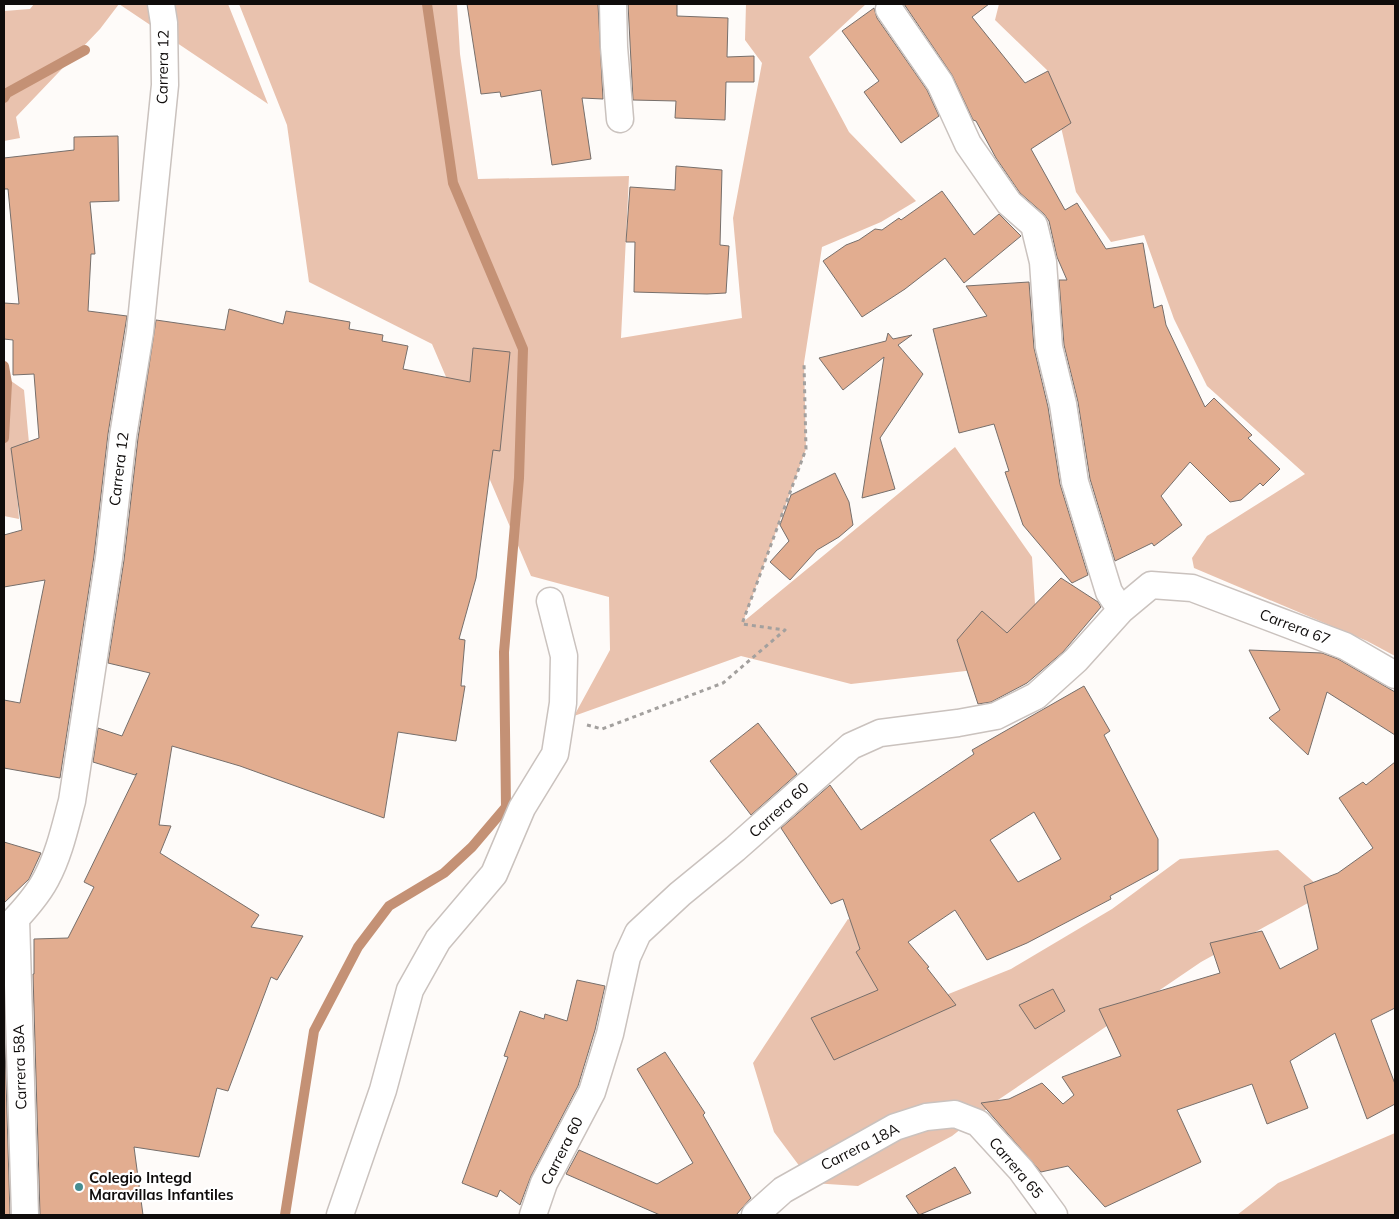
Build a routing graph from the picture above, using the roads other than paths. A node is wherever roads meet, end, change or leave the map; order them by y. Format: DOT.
graph roads {
  1 [pos="161,4"];
  2 [pos="613,4"];
  3 [pos="888,9"];
  4 [pos="620,119"];
  5 [pos="1192,588"];
  6 [pos="550,601"];
  7 [pos="1121,610"];
  8 [pos="1395,675"];
  9 [pos="10,925"];
  10 [pos="978,1123"];
  11 [pos="25,1215"];
  12 [pos="340,1215"];
  13 [pos="533,1215"];
  14 [pos="755,1215"];
  15 [pos="1054,1215"];
  1 -- 9 [label="street, Carrera 12"];
  2 -- 4 [label="street"];
  3 -- 7 [label="street"];
  5 -- 7 [label="street, Carrera 60"];
  5 -- 8 [label="street, Carrera 67"];
  6 -- 12 [label="street"];
  7 -- 13 [label="street, Carrera 60"];
  9 -- 11 [label="street, Carrera 58A"];
  10 -- 14 [label="street, Carrera 18A"];
  10 -- 15 [label="street, Carrera 65"];
}
